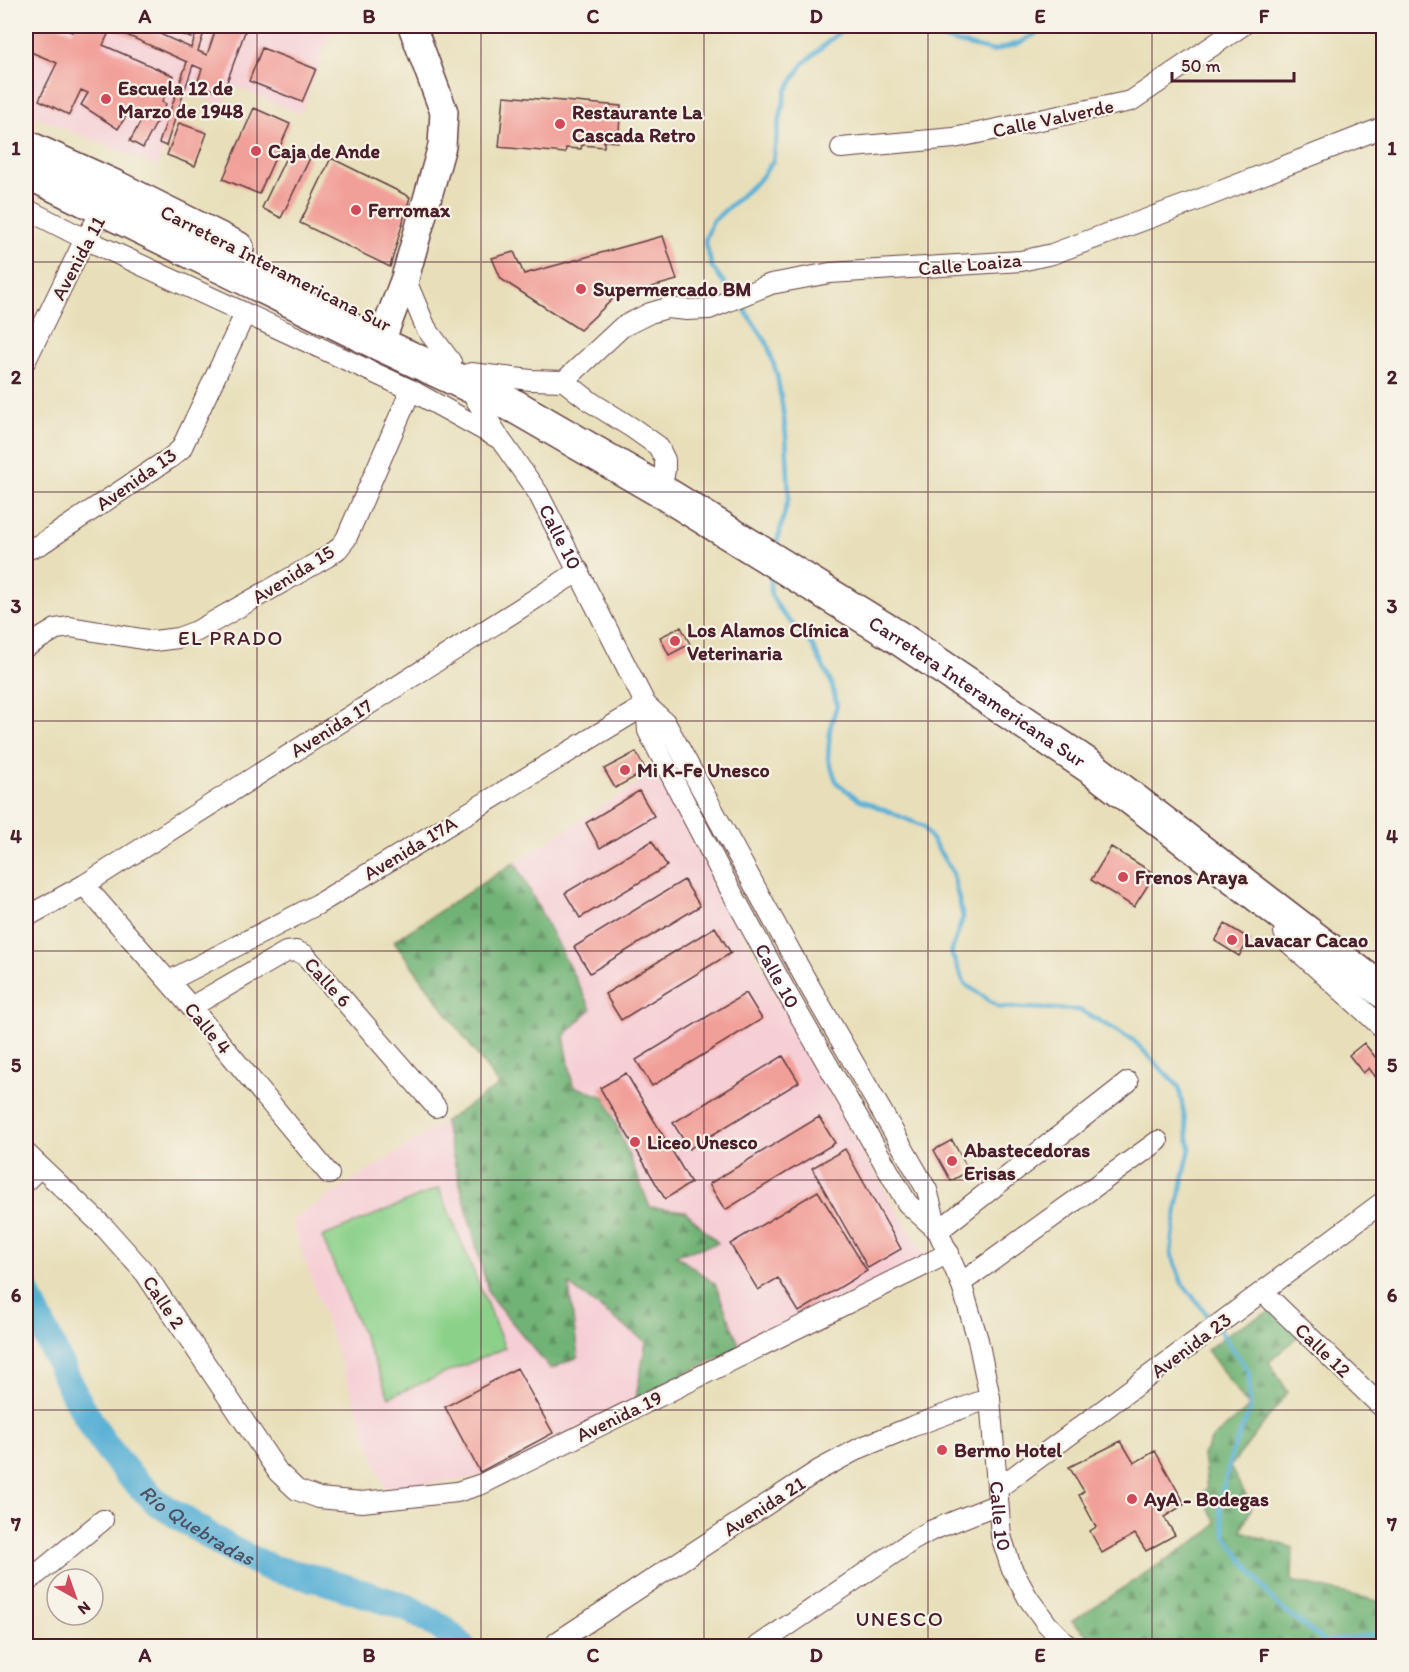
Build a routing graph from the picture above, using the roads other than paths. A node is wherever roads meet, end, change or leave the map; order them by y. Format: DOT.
graph roads {
  1 [pos="412,26"];
  2 [pos="1242,26"];
  3 [pos="1383,127"];
  4 [pos="26,147"];
  5 [pos="840,148"];
  6 [pos="26,171"];
  7 [pos="111,198"];
  8 [pos="26,208"];
  9 [pos="85,239"];
  10 [pos="405,278"];
  11 [pos="245,314"];
  12 [pos="384,333"];
  13 [pos="26,360"];
  14 [pos="463,373"];
  15 [pos="564,381"];
  16 [pos="411,390"];
  17 [pos="500,439"];
  18 [pos="661,491"];
  19 [pos="26,550"];
  20 [pos="579,571"];
  21 [pos="26,647"];
  22 [pos="646,705"];
  23 [pos="84,885"];
  24 [pos="26,917"];
  25 [pos="1289,920"];
  26 [pos="169,981"];
  27 [pos="1383,992"];
  28 [pos="190,1006"];
  29 [pos="1383,1029"];
  30 [pos="1128,1082"];
  31 [pos="436,1107"];
  32 [pos="1158,1141"];
  33 [pos="26,1153"];
  34 [pos="40,1167"];
  35 [pos="329,1174"];
  36 [pos="26,1181"];
  37 [pos="1383,1201"];
  38 [pos="938,1231"];
  39 [pos="949,1253"];
  40 [pos="961,1283"];
  41 [pos="1263,1292"];
  42 [pos="990,1398"];
  43 [pos="1383,1409"];
  44 [pos="278,1472"];
  45 [pos="997,1496"];
  46 [pos="103,1520"];
  47 [pos="26,1583"];
  48 [pos="555,1647"];
  49 [pos="758,1647"];
  50 [pos="1068,1647"];
  1 -- 10 [label="street"];
  2 -- 5 [label="street, Calle Valverde"];
  3 -- 15 [label="street, Calle Loaiza"];
  4 -- 7 [label="highway, Carretera Interamericana Sur"];
  6 -- 7 [label="highway, Carretera Interamericana Sur"];
  7 -- 9 [label="street, Avenida 11"];
  7 -- 12 [label="highway, Carretera Interamericana Sur"];
  8 -- 9 [label="street"];
  9 -- 11 [label="street"];
  9 -- 13 [label="street, Avenida 11"];
  10 -- 12 [label="street"];
  10 -- 14 [label="street, Calle 10"];
  11 -- 16 [label="street"];
  11 -- 19 [label="street, Avenida 13"];
  12 -- 14 [label="highway, Carretera Interamericana Sur"];
  14 -- 15 [label="street"];
  14 -- 17 [label="street, Calle 10"];
  14 -- 18 [label="highway, Carretera Interamericana Sur"];
  15 -- 18 [label="street"];
  16 -- 17 [label="street"];
  16 -- 21 [label="street, Avenida 15"];
  17 -- 20 [label="street, Calle 10"];
  18 -- 25 [label="highway, Carretera Interamericana Sur"];
  20 -- 22 [label="street, Calle 10"];
  20 -- 23 [label="street, Avenida 17"];
  22 -- 26 [label="street, Avenida 17A"];
  22 -- 38 [label="street, Calle 10"];
  23 -- 24 [label="street, Avenida 17"];
  23 -- 26 [label="street, Calle 4"];
  25 -- 27 [label="highway, Carretera Interamericana Sur"];
  25 -- 29 [label="street"];
  26 -- 28 [label="street, Calle 4"];
  28 -- 31 [label="street, Calle 6"];
  28 -- 35 [label="street, Calle 4"];
  30 -- 38 [label="street"];
  32 -- 40 [label="street"];
  33 -- 34 [label="street, Calle 2"];
  34 -- 36 [label="street"];
  34 -- 44 [label="street, Calle 2"];
  37 -- 41 [label="street, Avenida 23"];
  38 -- 39 [label="street, Calle 10"];
  39 -- 40 [label="street, Calle 10"];
  39 -- 44 [label="street, Avenida 19"];
  40 -- 42 [label="street, Calle 10"];
  41 -- 43 [label="street, Calle 12"];
  41 -- 45 [label="street, Avenida 23"];
  42 -- 45 [label="street, Calle 10"];
  42 -- 48 [label="street, Avenida 21"];
  45 -- 49 [label="street, Avenida 23"];
  45 -- 50 [label="street, Calle 10"];
  46 -- 47 [label="street"];
}
